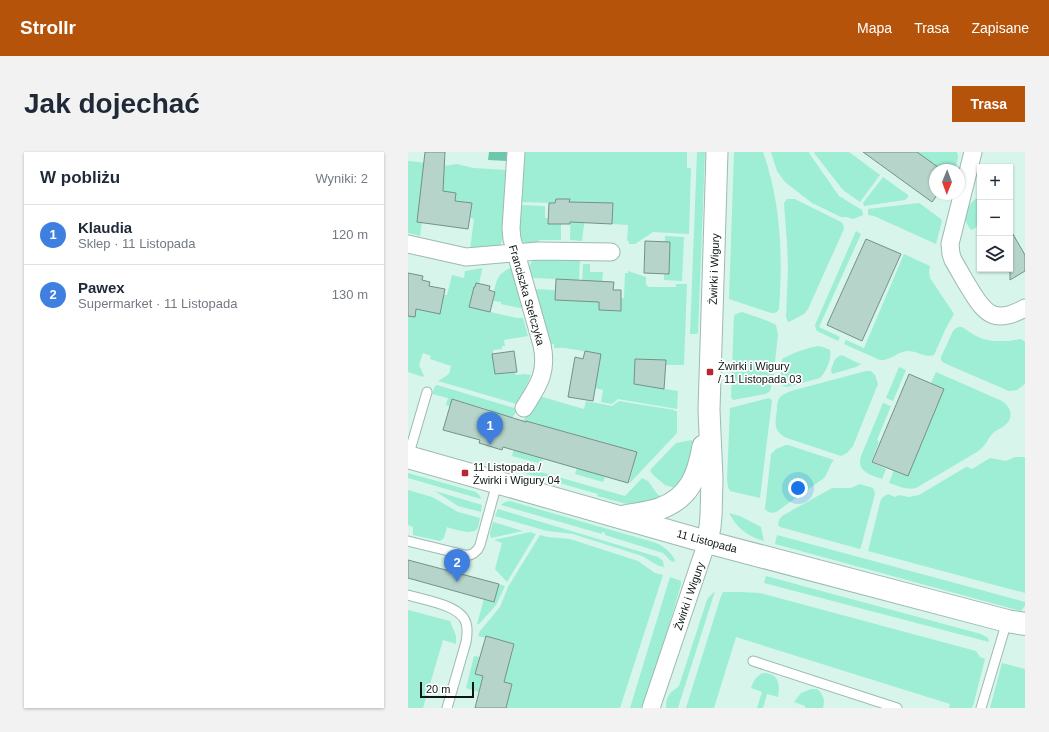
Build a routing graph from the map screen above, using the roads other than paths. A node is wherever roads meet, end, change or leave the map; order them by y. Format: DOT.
graph roads {
  1 [pos="516,152"];
  2 [pos="718,152"];
  3 [pos="973,152"];
  4 [pos="408,244"];
  5 [pos="611,252"];
  6 [pos="515,254"];
  7 [pos="1025,308"];
  8 [pos="427,392"];
  9 [pos="524,408"];
  10 [pos="709,410"];
  11 [pos="408,457"];
  12 [pos="497,483"];
  13 [pos="619,517"];
  14 [pos="408,541"];
  15 [pos="707,542"];
  16 [pos="408,595"];
  17 [pos="1019,625"];
  18 [pos="753,661"];
  19 [pos="447,708"];
  20 [pos="651,708"];
  21 [pos="897,708"];
  22 [pos="981,708"];
  1 -- 6 [label="street, Franciszka Stefczyka"];
  2 -- 10 [label="street, Żwirki i Wigury"];
  3 -- 7 [label="street"];
  4 -- 6 [label="street"];
  5 -- 6 [label="street"];
  6 -- 9 [label="street, Franciszka Stefczyka"];
  8 -- 11 [label="lane"];
  10 -- 13 [label="street, Żwirki i Wigury"];
  10 -- 15 [label="street, Żwirki i Wigury"];
  11 -- 12 [label="main road, 11 Listopada"];
  12 -- 13 [label="main road, 11 Listopada"];
  12 -- 14 [label="lane"];
  13 -- 15 [label="main road, 11 Listopada"];
  15 -- 17 [label="main road, 11 Listopada"];
  15 -- 20 [label="street, Żwirki i Wigury"];
  16 -- 19 [label="lane"];
  17 -- 22 [label="lane"];
  18 -- 21 [label="lane"];
}
